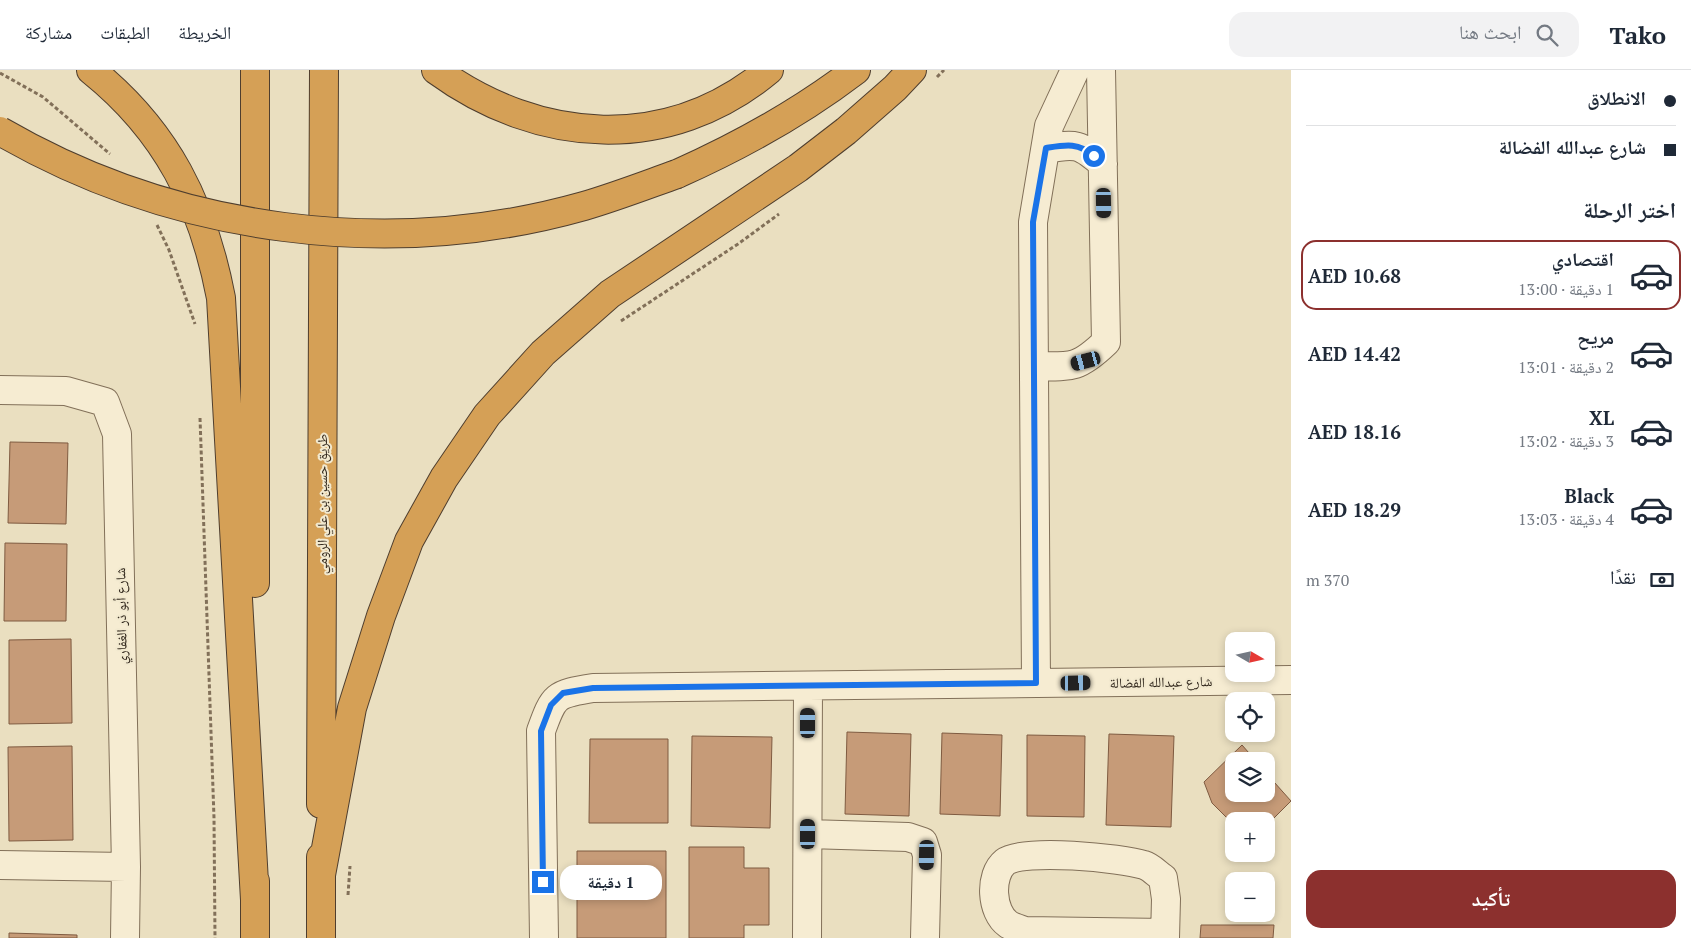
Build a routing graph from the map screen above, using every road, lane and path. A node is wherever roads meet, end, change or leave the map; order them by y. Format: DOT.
graph roads {
  1 [pos="92,70"];
  2 [pos="256,70"];
  3 [pos="324,70"];
  4 [pos="436,70"];
  5 [pos="769,70"];
  6 [pos="856,70"];
  7 [pos="944,70"];
  8 [pos="1074,70"];
  9 [pos="1101,70"];
  10 [pos="0,74"];
  11 [pos="921,77"];
  12 [pos="0,130"];
  13 [pos="1046,148"];
  14 [pos="110,155"];
  15 [pos="1103,164"];
  16 [pos="782,212"];
  17 [pos="154,219"];
  18 [pos="618,322"];
  19 [pos="196,332"];
  20 [pos="1034,366"];
  21 [pos="0,390"];
  22 [pos="200,408"];
  23 [pos="1291,680"];
  24 [pos="1036,683"];
  25 [pos="808,686"];
  26 [pos="808,834"];
  27 [pos="351,859"];
  28 [pos="0,865"];
  29 [pos="126,867"];
  30 [pos="321,875"];
  31 [pos="255,900"];
  32 [pos="348,905"];
  33 [pos="1165,936"];
  34 [pos="125,938"];
  35 [pos="215,938"];
  36 [pos="255,938"];
  37 [pos="321,938"];
  38 [pos="544,938"];
  39 [pos="808,938"];
  40 [pos="925,938"];
  1 -- 31 [label="highway"];
  2 -- 31 [label="highway"];
  3 -- 30 [label="highway, طريق حسين بن علي الرومي"];
  4 -- 5 [label="highway"];
  6 -- 12 [label="highway, bridge"];
  7 -- 11 [label="path"];
  8 -- 13 [label="street"];
  9 -- 15 [label="street"];
  10 -- 14 [label="path"];
  11 -- 30 [label="highway"];
  13 -- 15 [label="street"];
  13 -- 20 [label="street"];
  15 -- 20 [label="street"];
  16 -- 18 [label="path"];
  17 -- 19 [label="path"];
  20 -- 24 [label="street"];
  21 -- 29 [label="street, شارع أبو ذر الغفاري"];
  22 -- 35 [label="path"];
  23 -- 24 [label="street, شارع عبدالله الفضالة"];
  24 -- 25 [label="street, شارع عبدالله الفضالة"];
  25 -- 26 [label="street"];
  25 -- 38 [label="street, شارع عبدالله الفضالة"];
  26 -- 39 [label="street"];
  26 -- 40 [label="street"];
  27 -- 32 [label="path"];
  28 -- 29 [label="street"];
  29 -- 34 [label="street, شارع أبو ذر الغفاري"];
  30 -- 37 [label="highway, طريق حسين بن علي الرومي"];
  31 -- 36 [label="highway"];
  33 -- 33 [label="street"];
}
